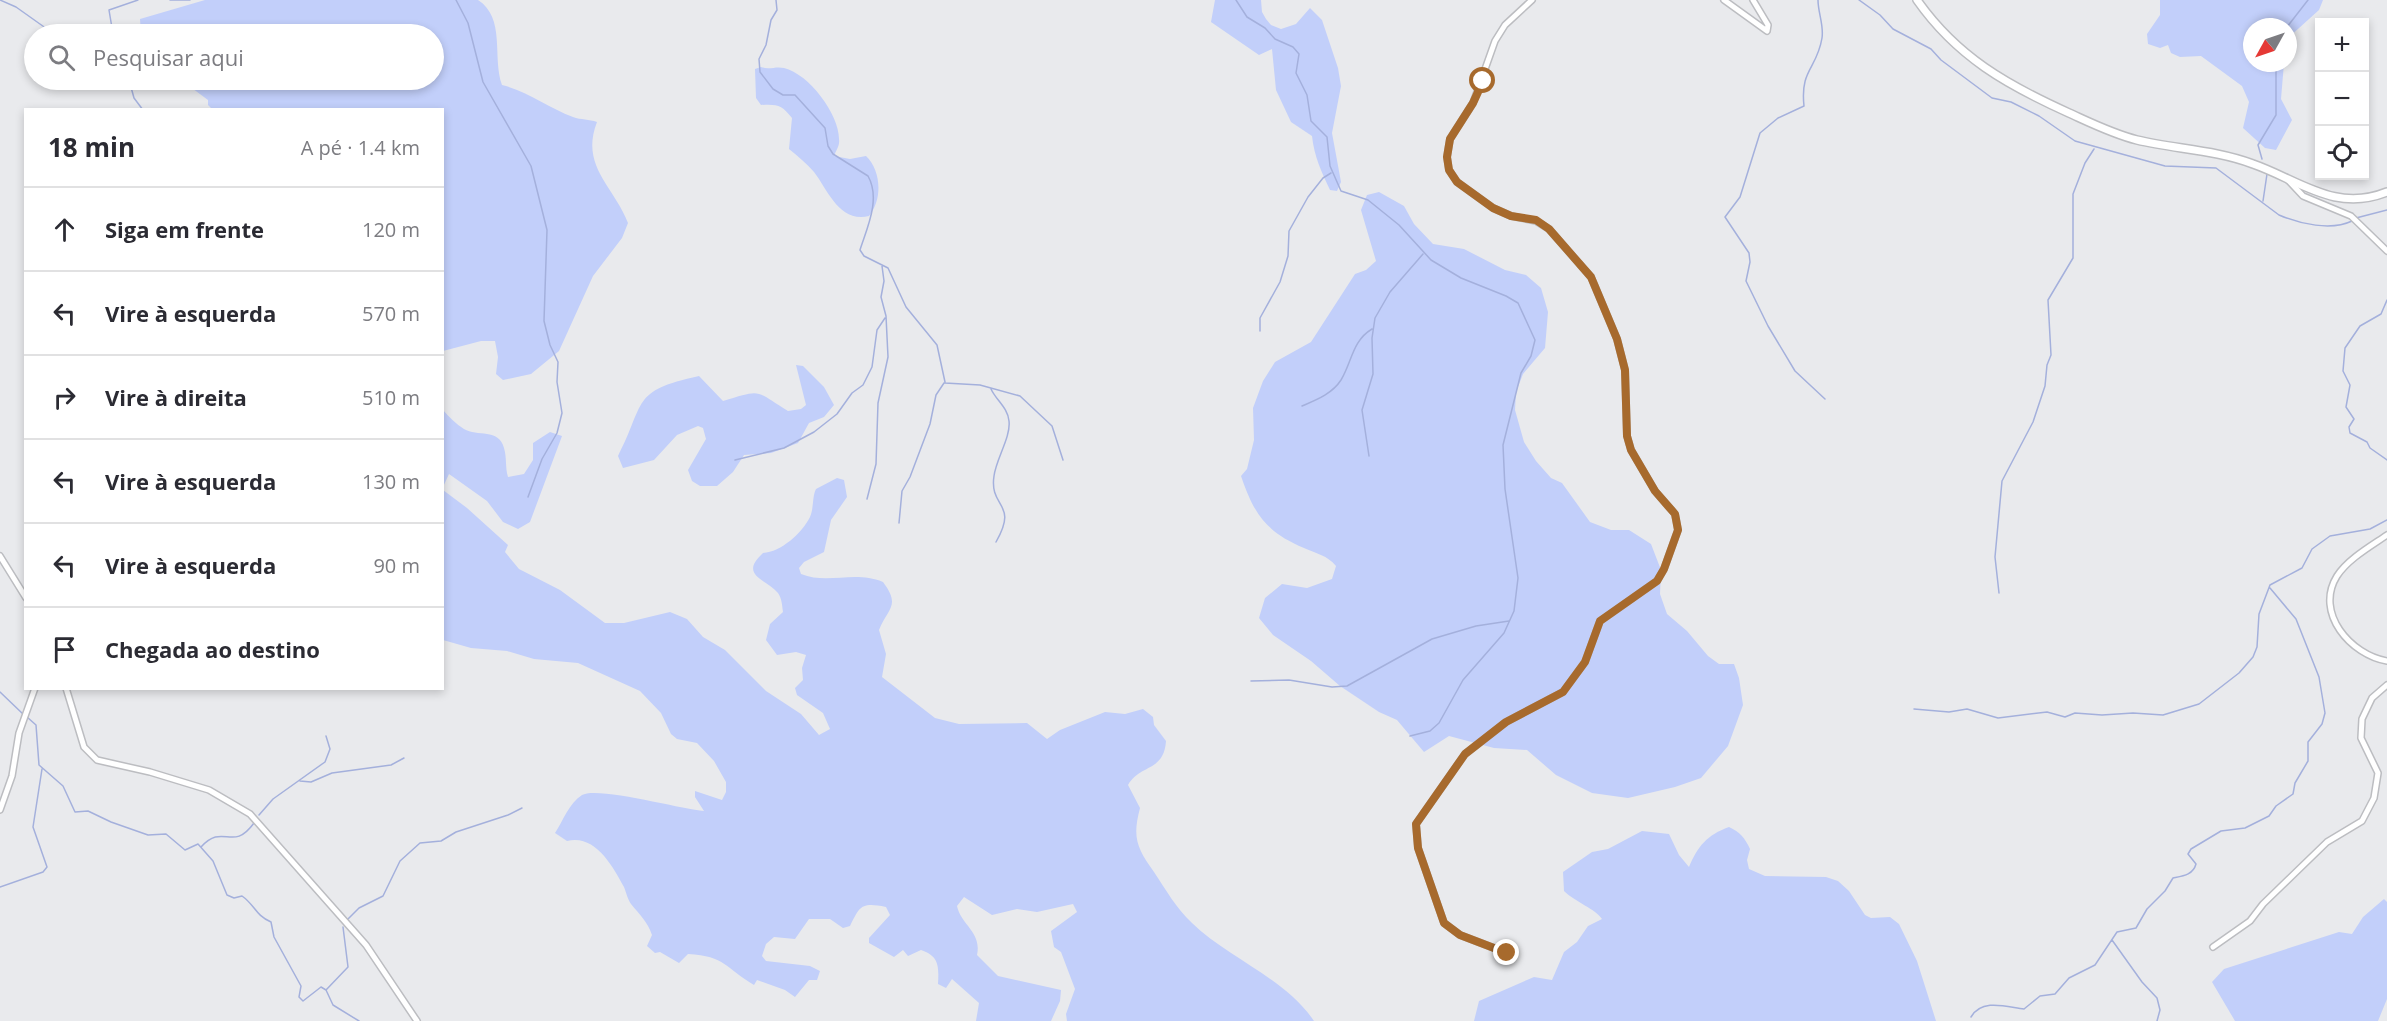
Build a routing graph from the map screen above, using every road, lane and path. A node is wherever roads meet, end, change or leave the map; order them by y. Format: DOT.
graph roads {
  1 [pos="1532,0"];
  2 [pos="1724,0"];
  3 [pos="1753,0"];
  4 [pos="1917,0"];
  5 [pos="2287,179"];
  6 [pos="2387,192"];
  7 [pos="2387,251"];
  8 [pos="2387,535"];
  9 [pos="0,556"];
  10 [pos="24,595"];
  11 [pos="2387,661"];
  12 [pos="2387,685"];
  13 [pos="34,690"];
  14 [pos="67,690"];
  15 [pos="0,810"];
  16 [pos="2213,947"];
  17 [pos="1507,953"];
  18 [pos="417,1021"];
  1 -- 17 [label="street"];
  2 -- 3 [label="street"];
  4 -- 5 [label="street"];
  5 -- 6 [label="street"];
  5 -- 7 [label="street"];
  8 -- 11 [label="street"];
  9 -- 10 [label="street"];
  12 -- 16 [label="street"];
  13 -- 15 [label="street"];
  14 -- 18 [label="street"];
}
